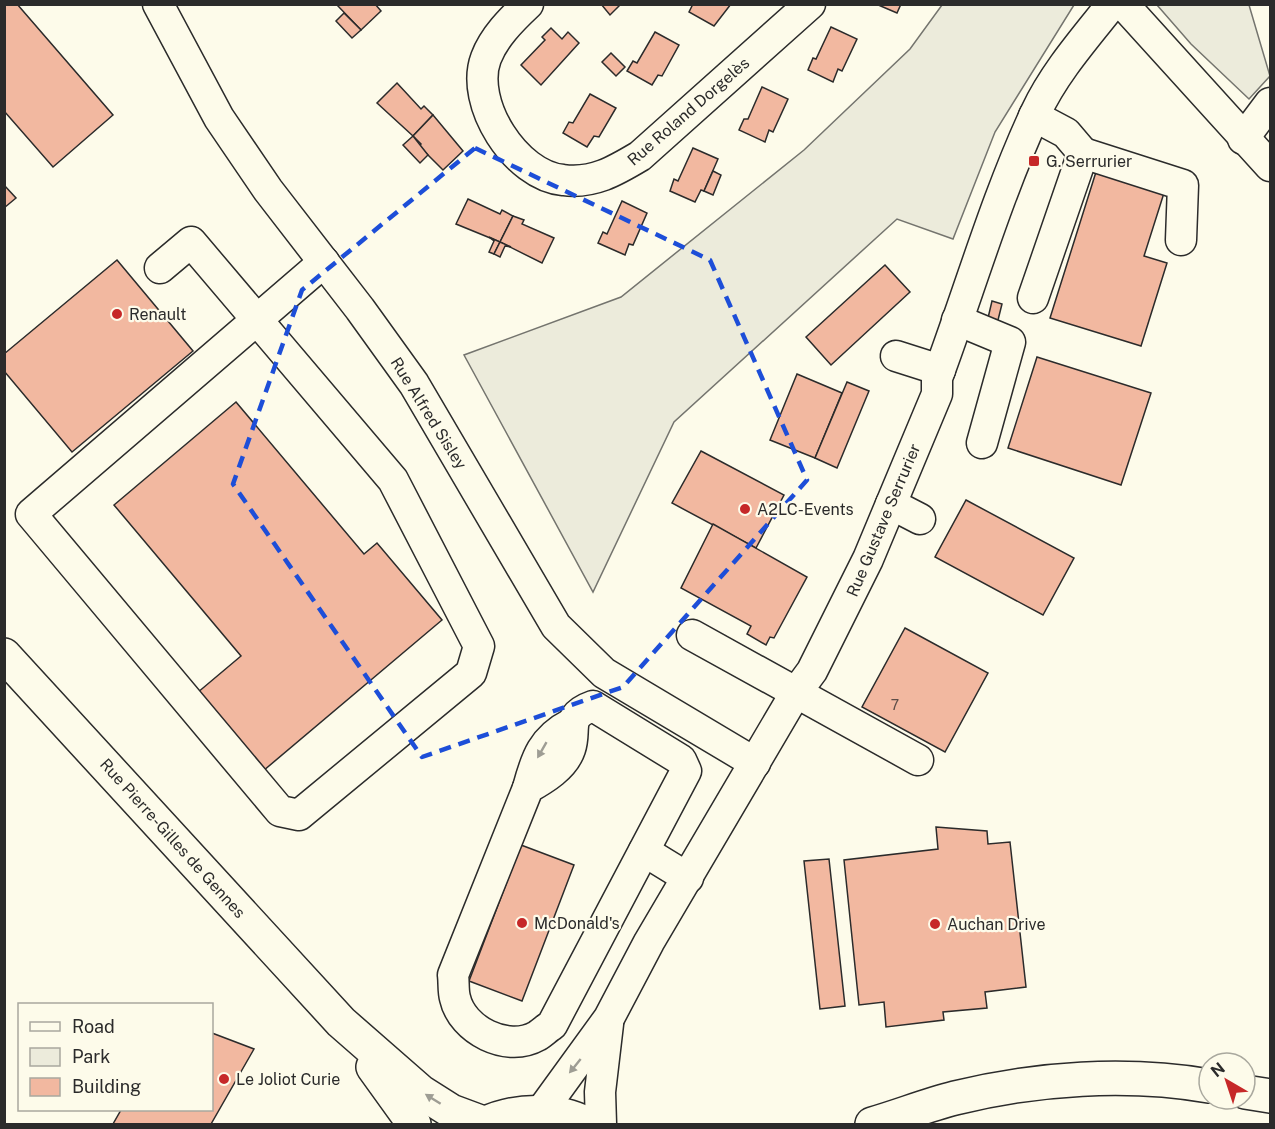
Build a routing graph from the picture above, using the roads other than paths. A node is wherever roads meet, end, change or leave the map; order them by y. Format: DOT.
graph roads {
  1 [pos="158,4"];
  2 [pos="528,4"];
  3 [pos="810,4"];
  4 [pos="1112,4"];
  5 [pos="1123,4"];
  6 [pos="1270,103"];
  7 [pos="1034,116"];
  8 [pos="1243,139"];
  9 [pos="1083,153"];
  10 [pos="1270,166"];
  11 [pos="1181,240"];
  12 [pos="324,262"];
  13 [pos="160,268"];
  14 [pos="1033,298"];
  15 [pos="257,319"];
  16 [pos="957,320"];
  17 [pos="896,356"];
  18 [pos="940,370"];
  19 [pos="982,443"];
  20 [pos="891,504"];
  21 [pos="920,519"];
  22 [pos="692,635"];
  23 [pos="4,654"];
  24 [pos="795,694"];
  25 [pos="918,760"];
  26 [pos="755,763"];
  27 [pos="644,851"];
  28 [pos="688,878"];
  29 [pos="609,1018"];
  30 [pos="341,1022"];
  31 [pos="1197,1085"];
  32 [pos="540,1113"];
  33 [pos="485,1124"];
  34 [pos="414,1125"];
  35 [pos="587,1125"];
  36 [pos="601,1125"];
  37 [pos="872,1125"];
  1 -- 12 [label="street, Rue Alfred Sisley"];
  2 -- 3 [label="street, Rue Roland Dorgelès"];
  4 -- 7 [label="street, Rue Gustave Serrurier"];
  5 -- 8 [label="street"];
  6 -- 8 [label="street"];
  7 -- 9 [label="street"];
  7 -- 16 [label="street, Rue Gustave Serrurier"];
  8 -- 10 [label="street"];
  9 -- 11 [label="street"];
  9 -- 14 [label="street"];
  12 -- 15 [label="street"];
  12 -- 26 [label="street, Rue Alfred Sisley"];
  13 -- 15 [label="street"];
  15 -- 15 [label="street"];
  16 -- 18 [label="street, Rue Gustave Serrurier"];
  16 -- 19 [label="street"];
  17 -- 18 [label="street"];
  18 -- 20 [label="street, Rue Gustave Serrurier"];
  20 -- 21 [label="street"];
  20 -- 24 [label="street, Rue Gustave Serrurier"];
  22 -- 24 [label="street"];
  23 -- 30 [label="main road, Rue Pierre-Gilles de Gennes"];
  24 -- 25 [label="street"];
  24 -- 26 [label="street, Rue Gustave Serrurier"];
  26 -- 28 [label="street, Rue Gustave Serrurier"];
  27 -- 27 [label="street, one-way"];
  27 -- 28 [label="street"];
  28 -- 29 [label="street, Rue Gustave Serrurier"];
  29 -- 32 [label="street, Rue Gustave Serrurier, one-way"];
  29 -- 36 [label="street, Rue Gustave Serrurier"];
  33 -- 30 [label="main road, Rue Pierre-Gilles de Gennes, one-way"];
  30 -- 34 [label="main road, Rue Pierre-Gilles de Gennes"];
  31 -- 37 [label="main road"];
  32 -- 33 [label="main road"];
  32 -- 35 [label="main road"];
}
